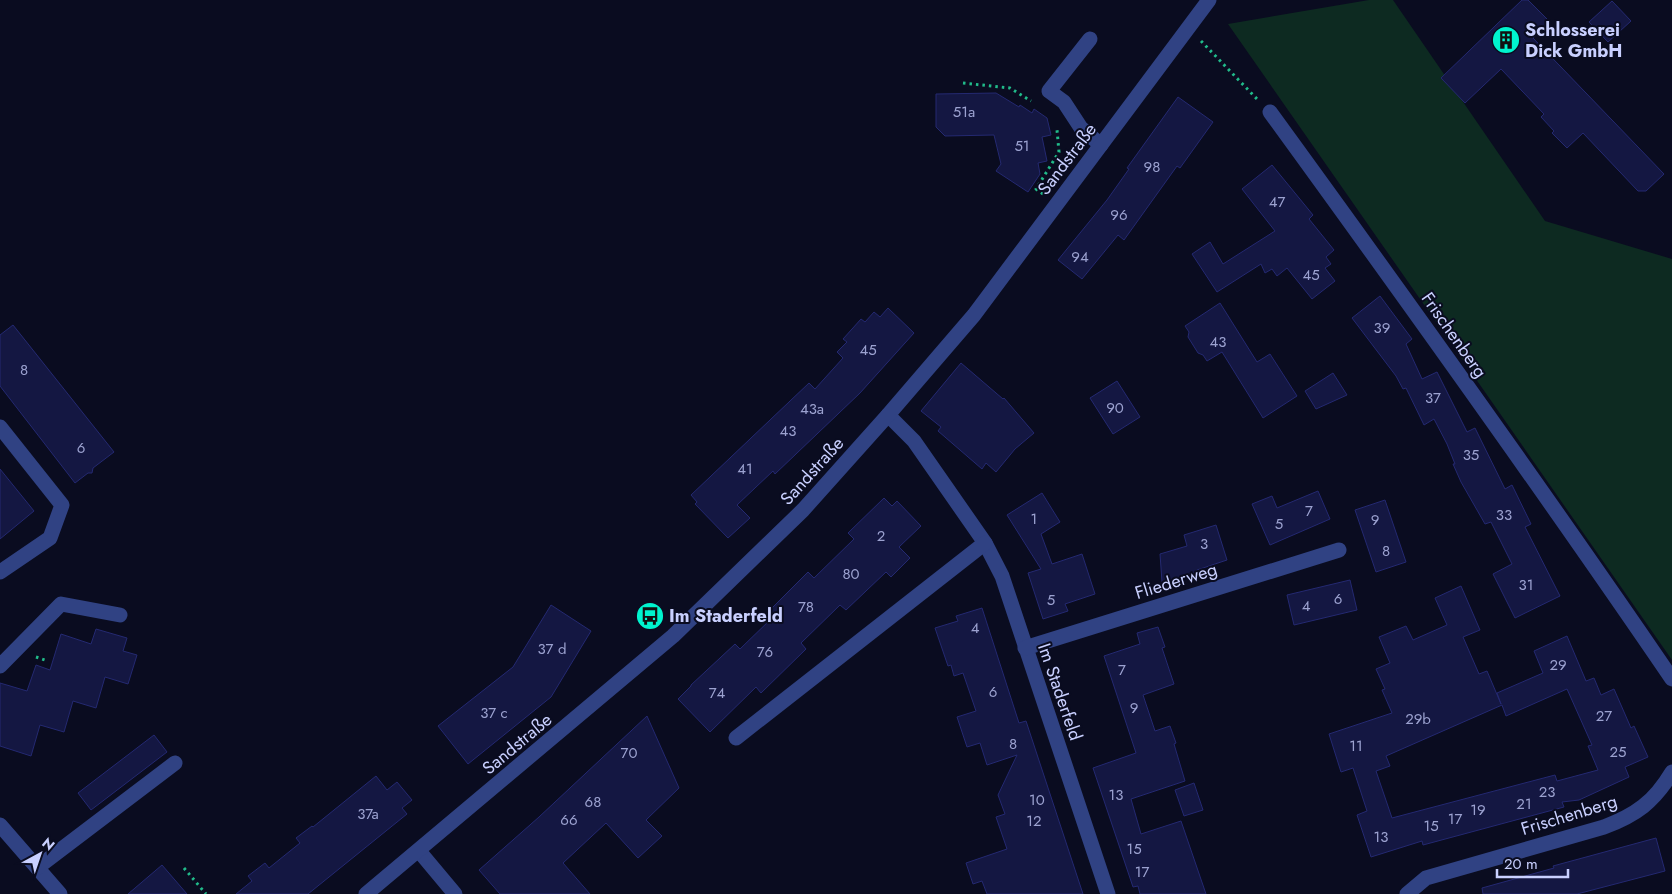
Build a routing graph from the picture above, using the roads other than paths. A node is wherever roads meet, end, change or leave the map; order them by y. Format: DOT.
graph roads {
  1 [pos="1209,0"];
  2 [pos="1090,39"];
  3 [pos="1270,112"];
  4 [pos="1101,145"];
  5 [pos="888,415"];
  6 [pos="0,426"];
  7 [pos="985,543"];
  8 [pos="1339,550"];
  9 [pos="0,572"];
  10 [pos="120,615"];
  11 [pos="1025,648"];
  12 [pos="0,666"];
  13 [pos="1672,678"];
  14 [pos="736,738"];
  15 [pos="175,763"];
  16 [pos="1672,772"];
  17 [pos="2,831"];
  18 [pos="419,851"];
  19 [pos="38,867"];
  20 [pos="60,894"];
  21 [pos="366,894"];
  22 [pos="455,894"];
  23 [pos="1108,894"];
  24 [pos="1407,894"];
  1 -- 4 [label="street, Sandstraße"];
  2 -- 4 [label="street"];
  3 -- 13 [label="street, Frischenberg"];
  4 -- 5 [label="street, Sandstraße"];
  5 -- 7 [label="street, Im Staderfeld"];
  5 -- 18 [label="street, Sandstraße"];
  6 -- 9 [label="street"];
  7 -- 11 [label="street, Im Staderfeld"];
  7 -- 14 [label="street"];
  8 -- 11 [label="street, Fliederweg"];
  10 -- 12 [label="street"];
  11 -- 23 [label="street, Im Staderfeld"];
  15 -- 19 [label="street"];
  16 -- 24 [label="street, Frischenberg"];
  17 -- 19 [label="street"];
  18 -- 21 [label="street, Sandstraße"];
  18 -- 22 [label="street"];
  19 -- 20 [label="street"];
}
